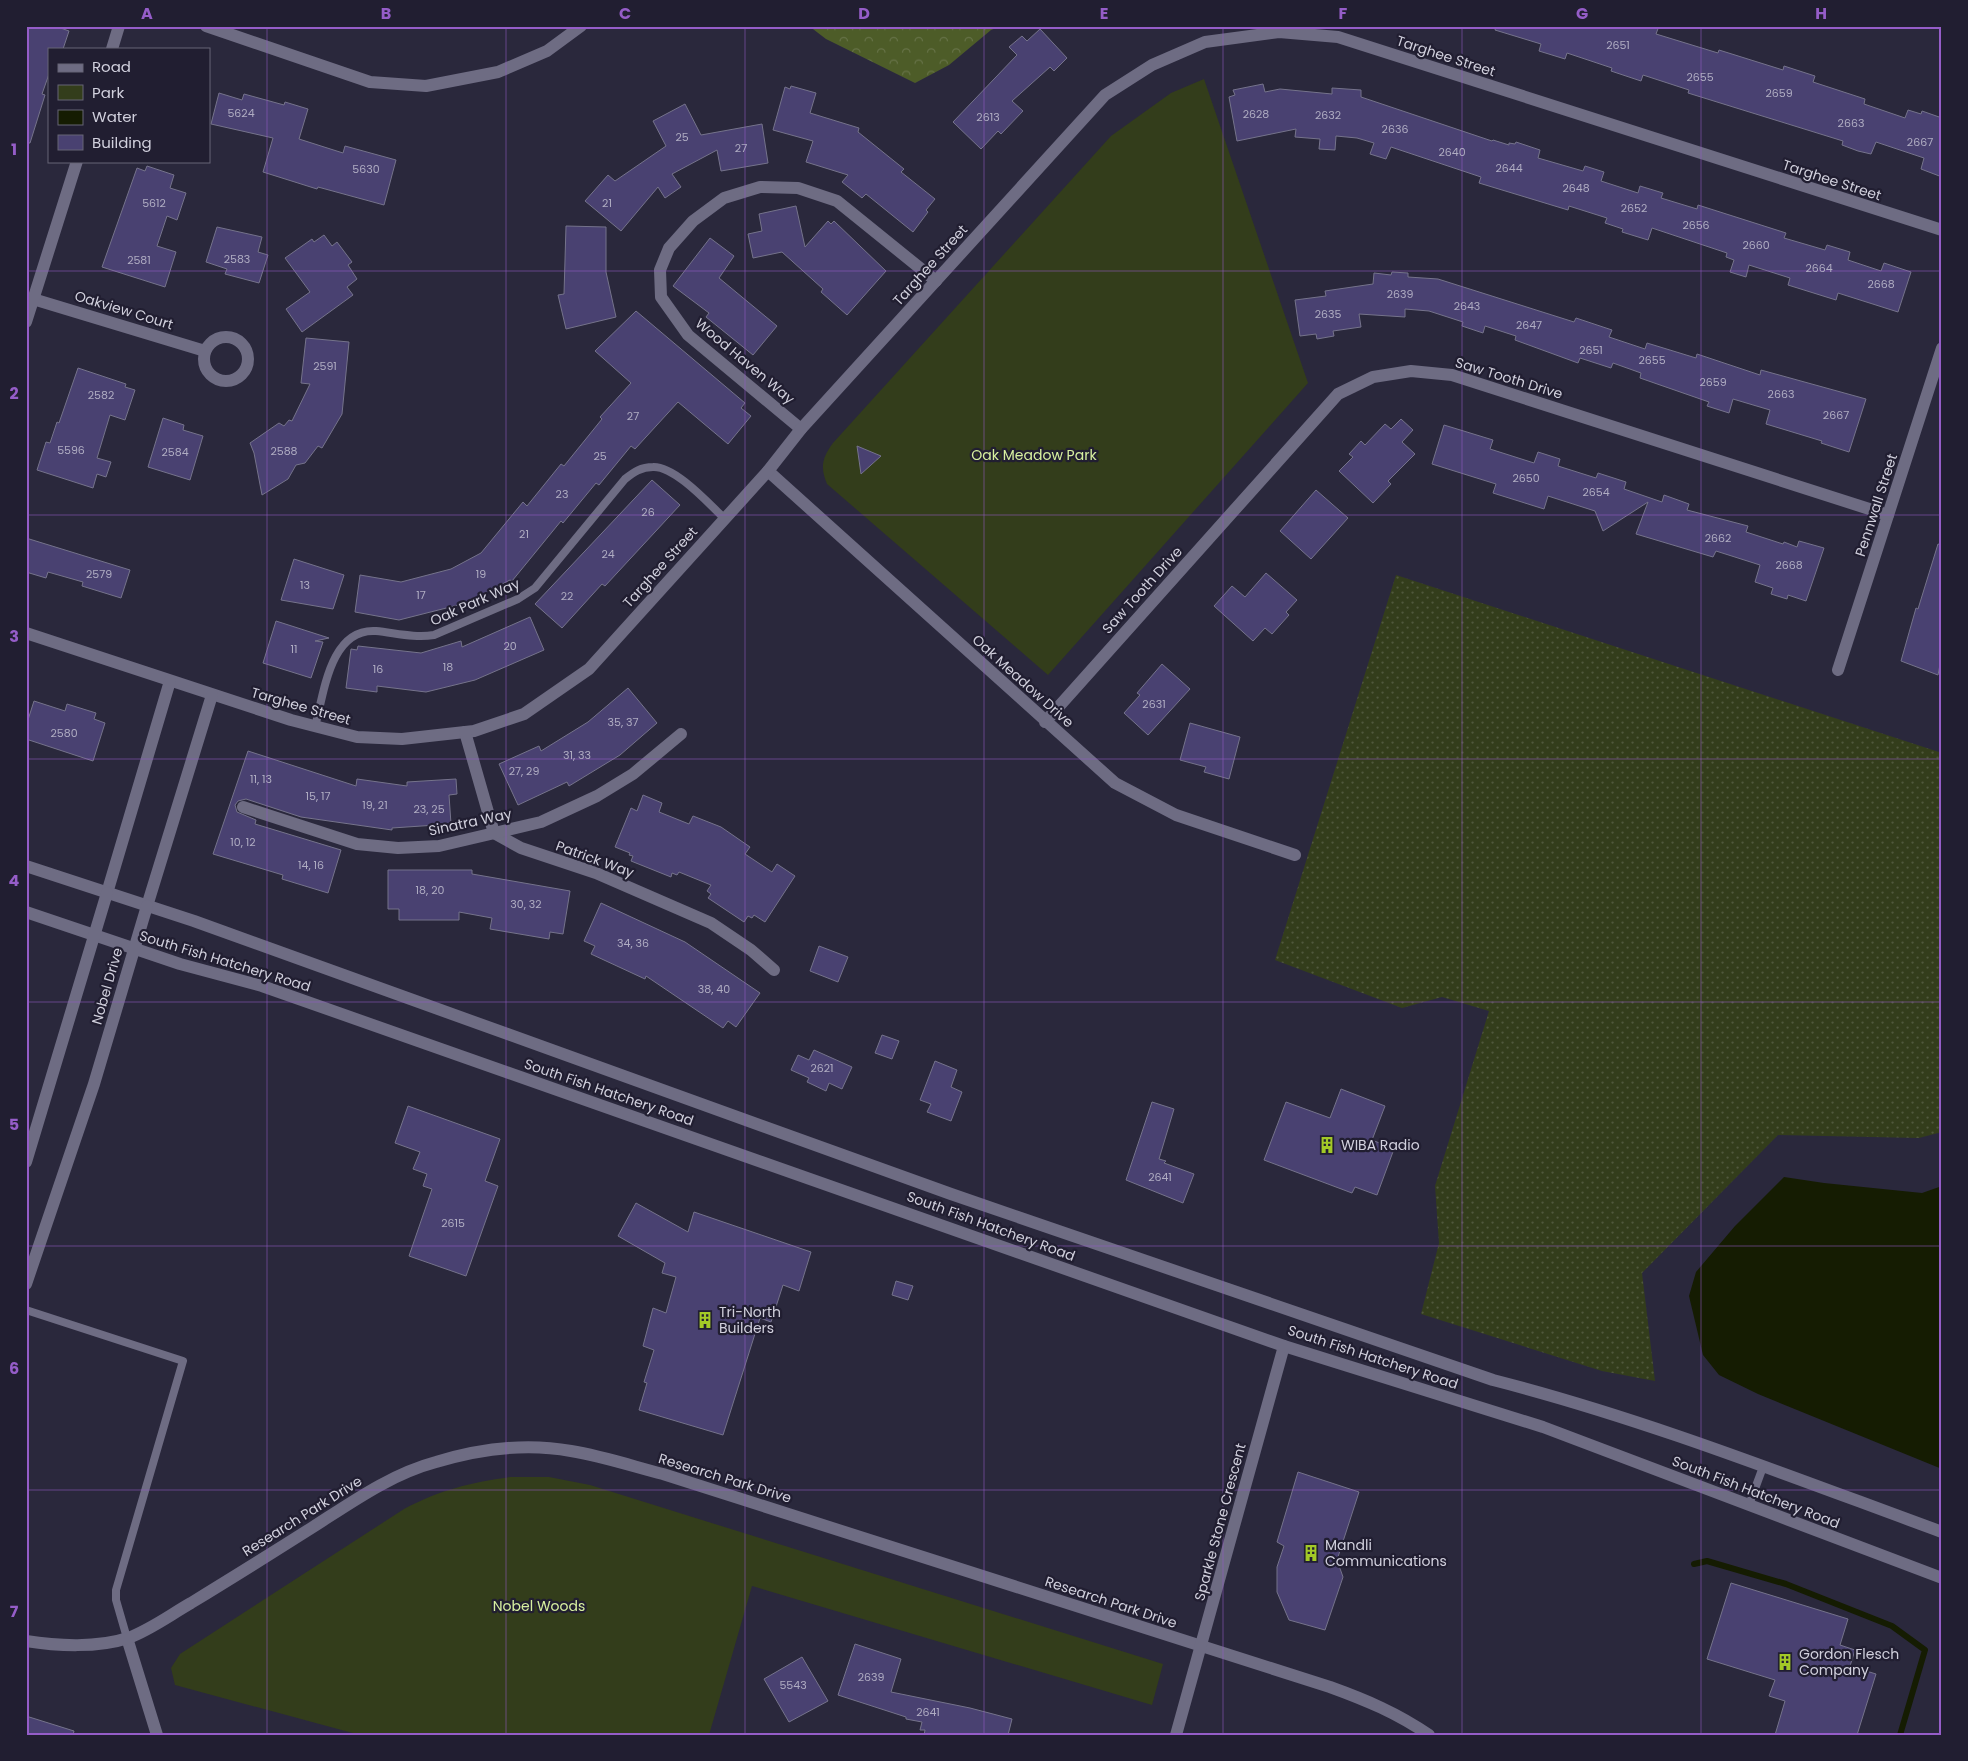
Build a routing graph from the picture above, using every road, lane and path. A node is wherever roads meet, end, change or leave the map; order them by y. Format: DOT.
graph roads {
  1 [pos="119,26"];
  2 [pos="206,26"];
  3 [pos="581,26"];
  4 [pos="112,48"];
  5 [pos="77,162"];
  6 [pos="1942,230"];
  7 [pos="936,281"];
  8 [pos="34,299"];
  9 [pos="26,322"];
  10 [pos="1942,348"];
  11 [pos="205,351"];
  12 [pos="1938,372"];
  13 [pos="801,429"];
  14 [pos="768,470"];
  15 [pos="1888,515"];
  16 [pos="724,518"];
  17 [pos="26,633"];
  18 [pos="1838,670"];
  19 [pos="170,681"];
  20 [pos="212,696"];
  21 [pos="1045,722"];
  22 [pos="315,727"];
  23 [pos="465,732"];
  24 [pos="681,734"];
  25 [pos="243,807"];
  26 [pos="494,833"];
  27 [pos="1295,855"];
  28 [pos="26,866"];
  29 [pos="106,893"];
  30 [pos="147,906"];
  31 [pos="26,912"];
  32 [pos="94,936"];
  33 [pos="133,948"];
  34 [pos="774,970"];
  35 [pos="26,1162"];
  36 [pos="26,1284"];
  37 [pos="26,1310"];
  38 [pos="1284,1346"];
  39 [pos="1762,1467"];
  40 [pos="1749,1505"];
  41 [pos="1942,1532"];
  42 [pos="1942,1578"];
  43 [pos="127,1638"];
  44 [pos="26,1641"];
  45 [pos="1201,1647"];
  46 [pos="157,1735"];
  47 [pos="1176,1735"];
  48 [pos="1428,1735"];
  1 -- 4 [label="street"];
  2 -- 3 [label="street"];
  5 -- 8 [label="street"];
  6 -- 7 [label="street, Targhee Street"];
  7 -- 13 [label="street, Targhee Street"];
  7 -- 13 [label="street, Wood Haven Way"];
  8 -- 9 [label="street"];
  8 -- 11 [label="street, Oakview Court"];
  10 -- 12 [label="street, Pennwall Street"];
  12 -- 15 [label="street, Pennwall Street"];
  13 -- 14 [label="street, Targhee Street"];
  14 -- 16 [label="street, Targhee Street"];
  14 -- 21 [label="street, Oak Meadow Drive"];
  15 -- 18 [label="street, Pennwall Street"];
  15 -- 21 [label="street, Saw Tooth Drive"];
  16 -- 22 [label="lane, Oak Park Way"];
  16 -- 23 [label="street, Targhee Street"];
  17 -- 19 [label="street, Targhee Street"];
  19 -- 20 [label="street, Targhee Street"];
  19 -- 29 [label="street, Nobel Drive"];
  20 -- 22 [label="street, Targhee Street"];
  20 -- 30 [label="street, Nobel Drive"];
  21 -- 27 [label="street, Oak Meadow Drive"];
  22 -- 23 [label="street, Targhee Street"];
  23 -- 26 [label="street"];
  24 -- 26 [label="street, Sinatra Way"];
  25 -- 26 [label="street, Sinatra Way"];
  26 -- 34 [label="street, Patrick Way"];
  28 -- 29 [label="street, South Fish Hatchery Road"];
  29 -- 30 [label="street, South Fish Hatchery Road"];
  29 -- 32 [label="street, Nobel Drive"];
  30 -- 33 [label="street, Nobel Drive"];
  30 -- 39 [label="street, South Fish Hatchery Road"];
  31 -- 32 [label="street, South Fish Hatchery Road"];
  32 -- 33 [label="street, South Fish Hatchery Road"];
  32 -- 35 [label="street, Nobel Drive"];
  33 -- 36 [label="street, Nobel Drive"];
  33 -- 38 [label="street, South Fish Hatchery Road"];
  37 -- 43 [label="lane"];
  38 -- 40 [label="street, South Fish Hatchery Road"];
  38 -- 45 [label="street, Sparkle Stone Crescent"];
  39 -- 40 [label="lane"];
  39 -- 41 [label="street, South Fish Hatchery Road"];
  40 -- 42 [label="street, South Fish Hatchery Road"];
  43 -- 44 [label="street, Research Park Drive"];
  43 -- 45 [label="street, Research Park Drive"];
  43 -- 46 [label="street"];
  45 -- 47 [label="street, Sparkle Stone Crescent"];
  45 -- 48 [label="street, Research Park Drive"];
}
